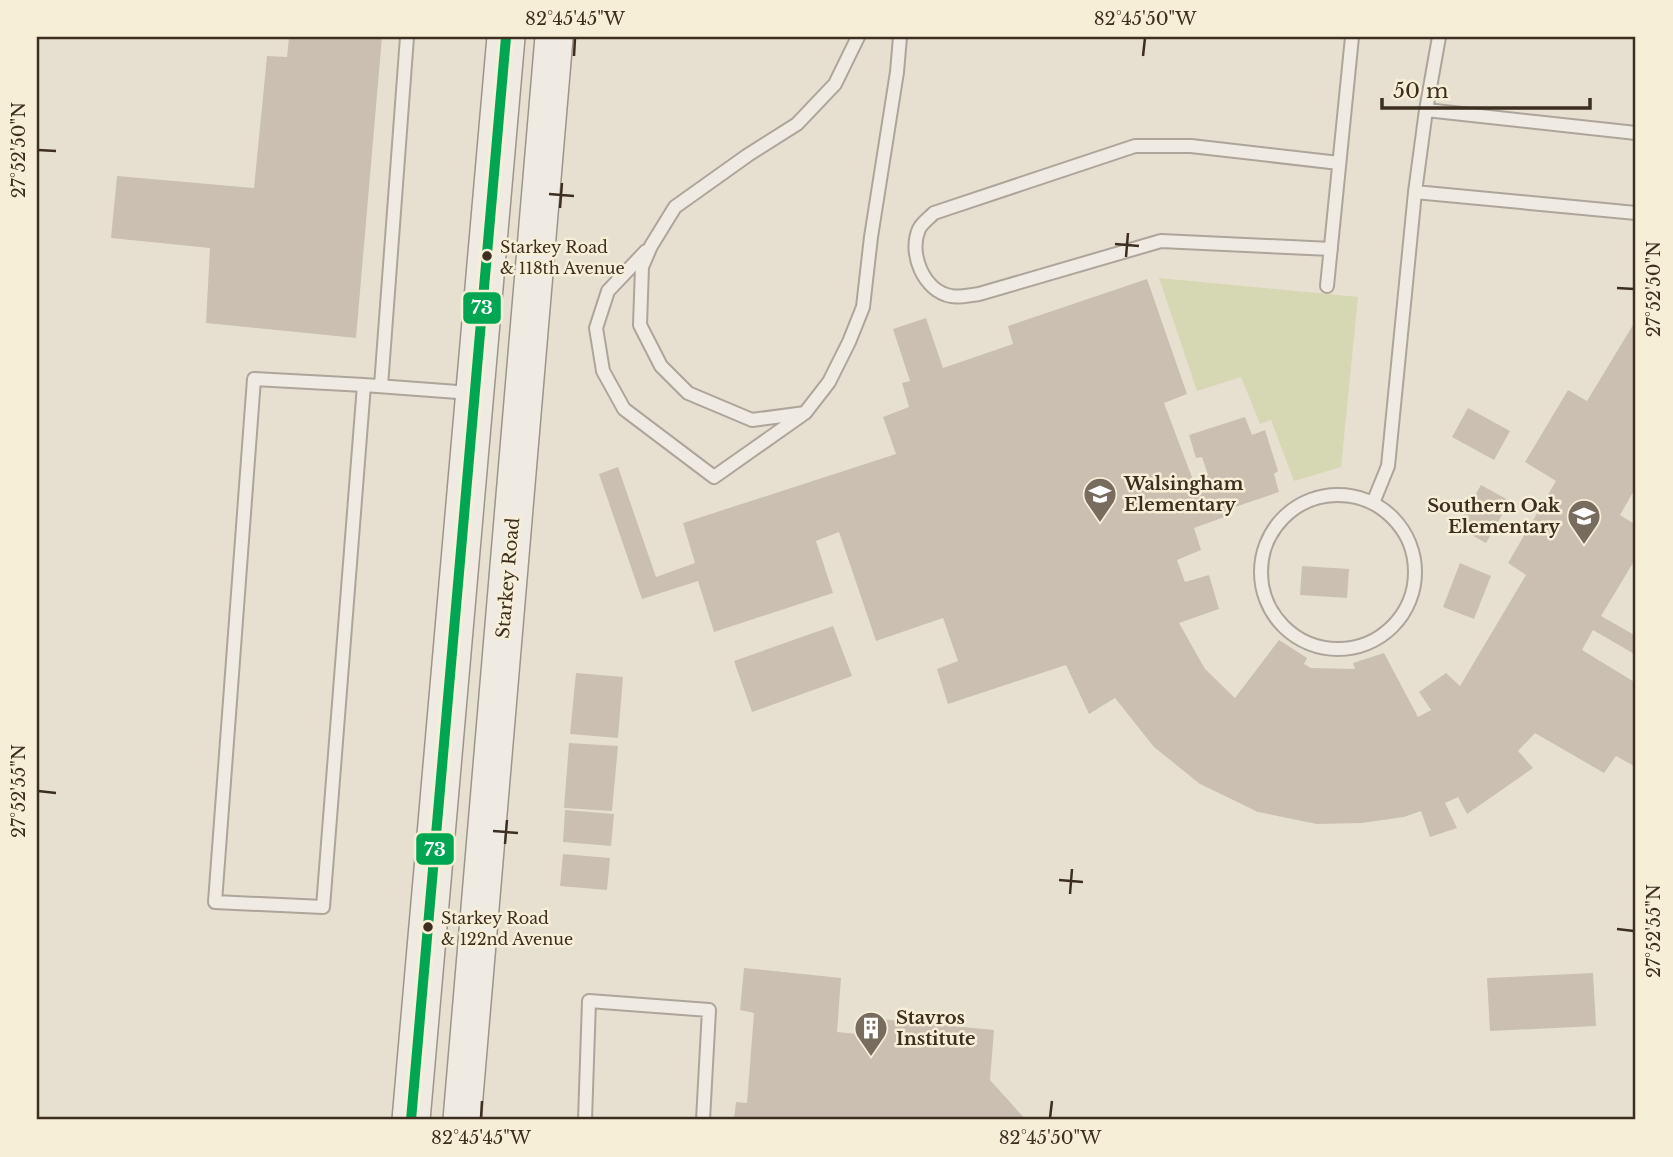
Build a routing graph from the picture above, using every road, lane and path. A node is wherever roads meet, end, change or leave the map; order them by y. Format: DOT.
graph roads {
  1 [pos="407,37"];
  2 [pos="506,37"];
  3 [pos="554,37"];
  4 [pos="858,37"];
  5 [pos="900,37"];
  6 [pos="1352,37"];
  7 [pos="1439,37"];
  8 [pos="1426,110"];
  9 [pos="1636,132"];
  10 [pos="1339,163"];
  11 [pos="1415,192"];
  12 [pos="1636,213"];
  13 [pos="651,246"];
  14 [pos="1331,248"];
  15 [pos="1326,286"];
  16 [pos="364,385"];
  17 [pos="381,386"];
  18 [pos="475,394"];
  19 [pos="804,413"];
  20 [pos="1373,503"];
  21 [pos="411,1120"];
  22 [pos="462,1120"];
  23 [pos="585,1120"];
  24 [pos="703,1120"];
  1 -- 17 [label="lane"];
  2 -- 18 [label="main road"];
  3 -- 22 [label="main road, Starkey Road"];
  4 -- 13 [label="lane"];
  5 -- 19 [label="lane"];
  6 -- 10 [label="lane"];
  7 -- 8 [label="lane"];
  8 -- 9 [label="lane"];
  8 -- 11 [label="lane"];
  10 -- 14 [label="lane"];
  10 -- 14 [label="lane"];
  11 -- 12 [label="lane"];
  11 -- 20 [label="lane"];
  13 -- 19 [label="lane"];
  13 -- 19 [label="lane"];
  14 -- 15 [label="lane"];
  16 -- 16 [label="lane"];
  16 -- 17 [label="lane"];
  17 -- 18 [label="lane"];
  18 -- 21 [label="main road"];
  20 -- 20 [label="lane"];
  23 -- 24 [label="lane"];
}
